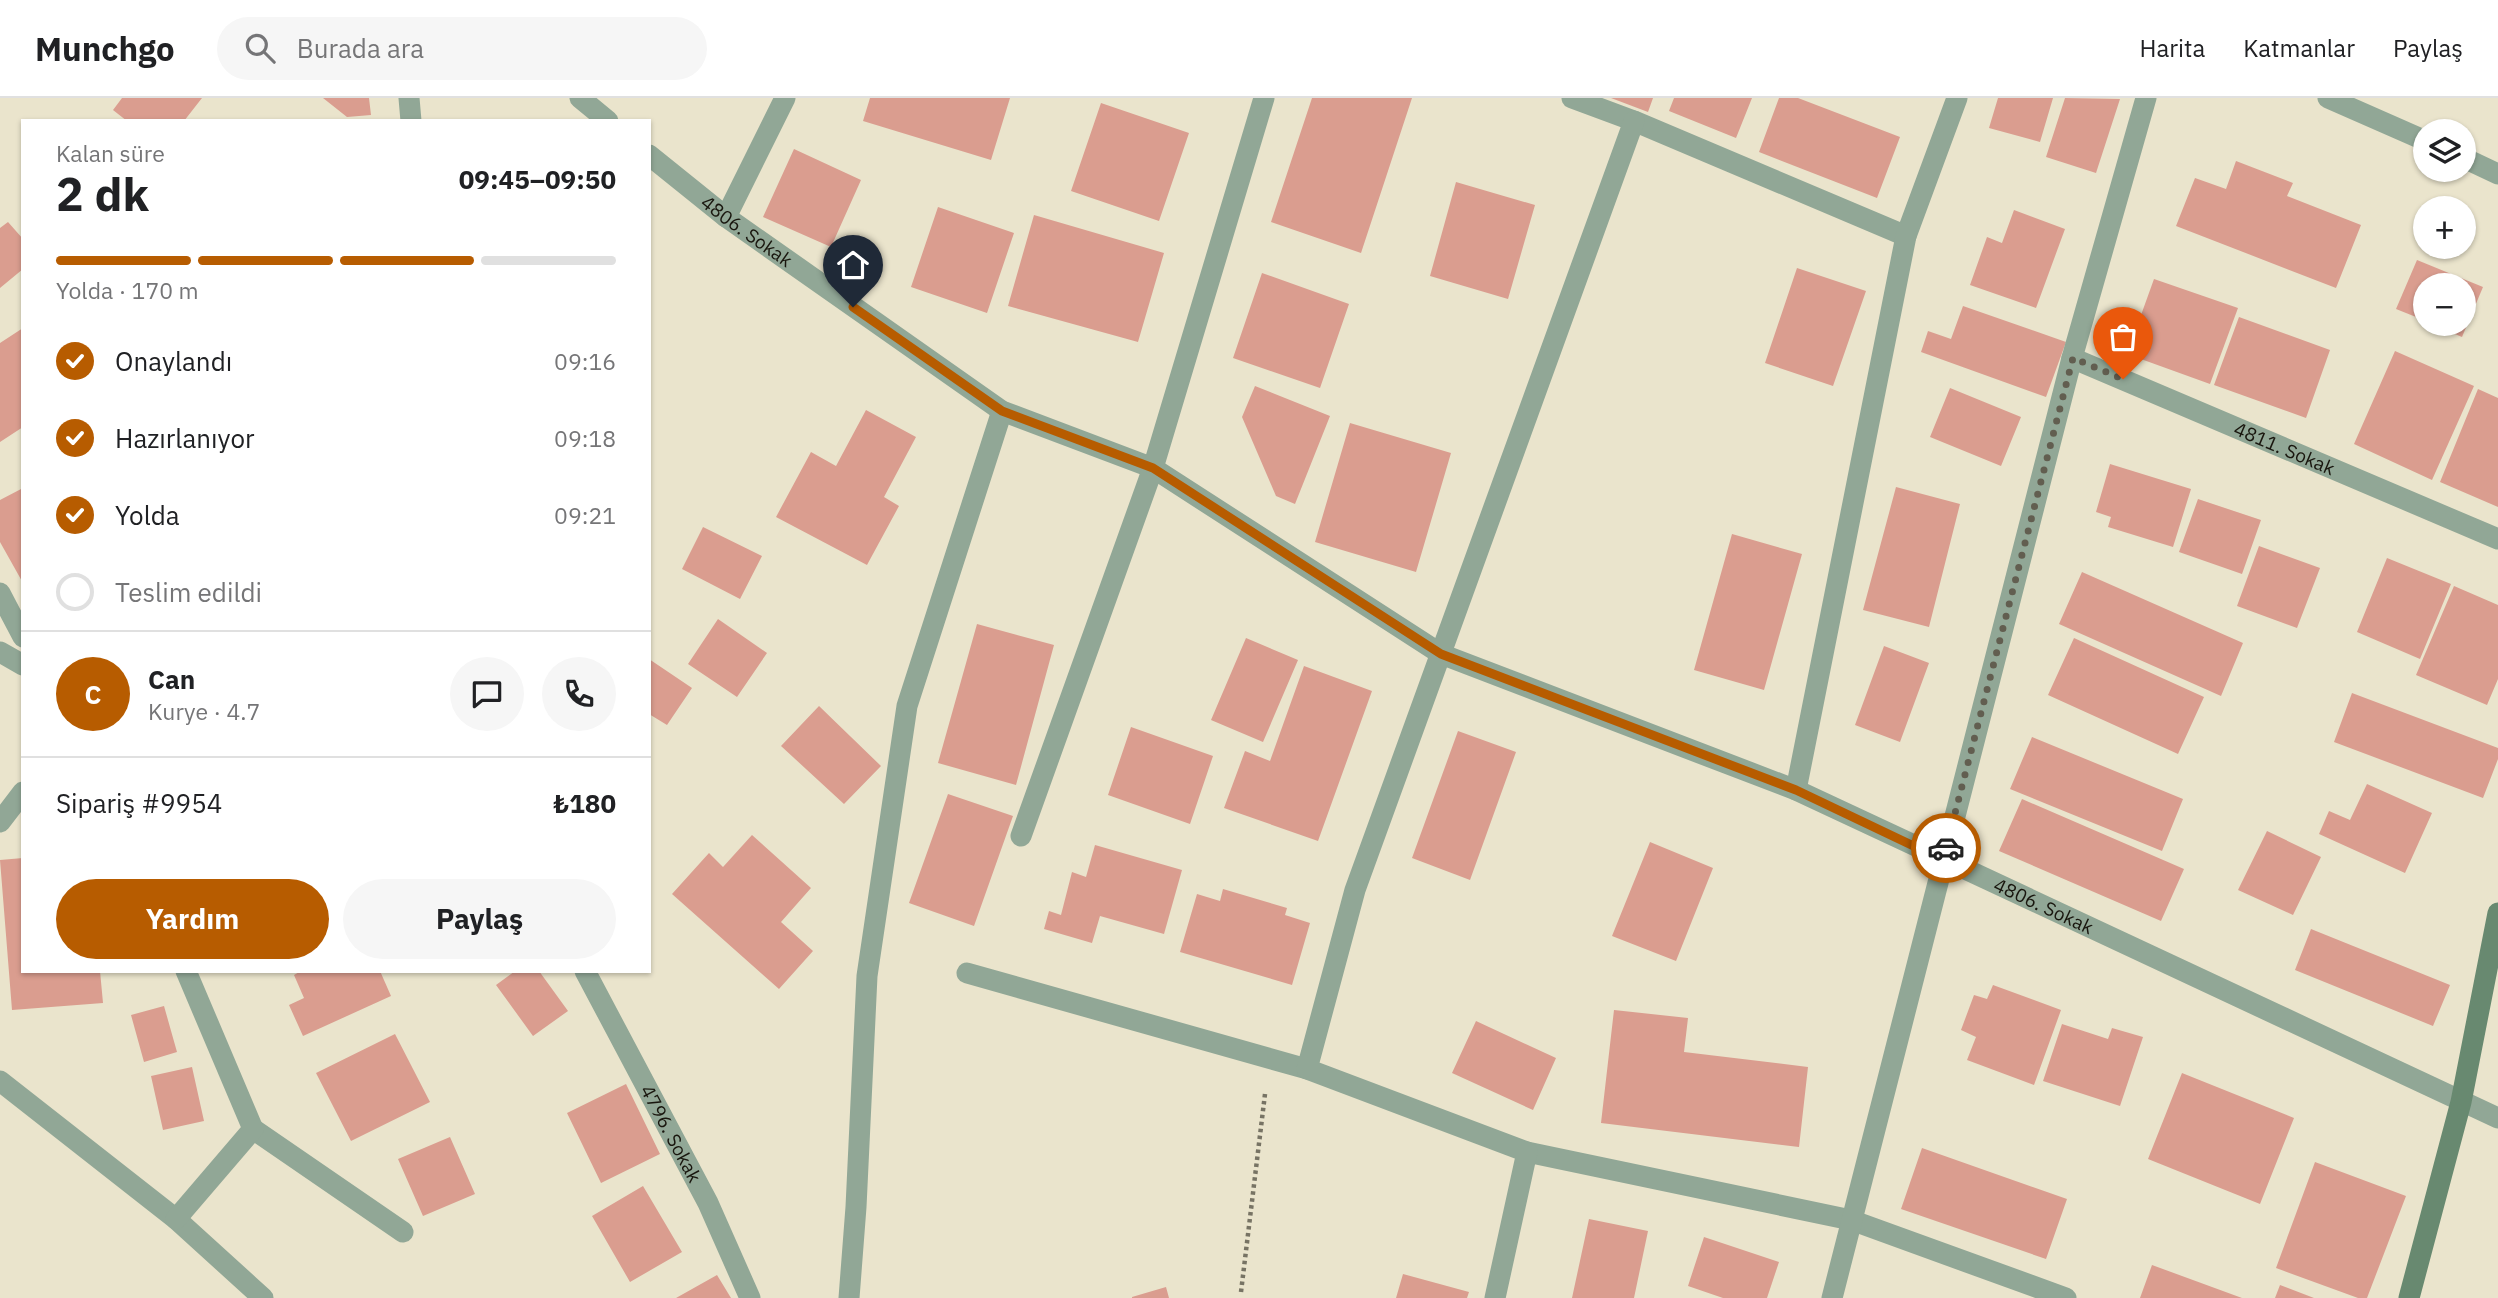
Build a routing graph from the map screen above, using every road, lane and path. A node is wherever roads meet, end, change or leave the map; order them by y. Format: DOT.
graph roads {
  1 [pos="409,98"];
  2 [pos="580,98"];
  3 [pos="785,98"];
  4 [pos="1264,98"];
  5 [pos="1572,98"];
  6 [pos="1957,98"];
  7 [pos="2146,98"];
  8 [pos="2328,98"];
  9 [pos="411,119"];
  10 [pos="606,119"];
  11 [pos="1634,121"];
  12 [pos="2413,135"];
  13 [pos="651,157"];
  14 [pos="2476,164"];
  15 [pos="2498,174"];
  16 [pos="726,217"];
  17 [pos="1906,236"];
  18 [pos="2073,358"];
  19 [pos="1002,411"];
  20 [pos="1153,468"];
  21 [pos="2498,539"];
  22 [pos="0,593"];
  23 [pos="21,633"];
  24 [pos="0,652"];
  25 [pos="1441,654"];
  26 [pos="21,663"];
  27 [pos="1796,790"];
  28 [pos="21,795"];
  29 [pos="0,822"];
  30 [pos="1021,836"];
  31 [pos="1943,860"];
  32 [pos="2498,913"];
  33 [pos="187,973"];
  34 [pos="586,973"];
  35 [pos="967,973"];
  36 [pos="1269,1058"];
  37 [pos="1307,1069"];
  38 [pos="0,1081"];
  39 [pos="2461,1102"];
  40 [pos="2498,1118"];
  41 [pos="253,1129"];
  42 [pos="1527,1152"];
  43 [pos="176,1219"];
  44 [pos="1852,1220"];
  45 [pos="403,1233"];
  46 [pos="1241,1292"];
  47 [pos="263,1298"];
  48 [pos="750,1298"];
  49 [pos="849,1298"];
  50 [pos="1495,1298"];
  51 [pos="1832,1298"];
  52 [pos="2066,1298"];
  53 [pos="2409,1298"];
  1 -- 9 [label="street"];
  2 -- 10 [label="street"];
  3 -- 16 [label="street"];
  4 -- 20 [label="street"];
  5 -- 11 [label="street"];
  6 -- 17 [label="street"];
  7 -- 18 [label="street"];
  8 -- 12 [label="street"];
  11 -- 17 [label="street"];
  11 -- 25 [label="street"];
  13 -- 16 [label="street, 4806. Sokak"];
  14 -- 15 [label="street"];
  16 -- 19 [label="street, 4806. Sokak"];
  17 -- 27 [label="street"];
  18 -- 21 [label="street, 4811. Sokak"];
  18 -- 31 [label="street"];
  19 -- 20 [label="street, 4806. Sokak"];
  19 -- 49 [label="street"];
  20 -- 25 [label="street, 4806. Sokak"];
  20 -- 30 [label="street"];
  22 -- 23 [label="street"];
  24 -- 26 [label="street"];
  25 -- 27 [label="street, 4806. Sokak"];
  25 -- 37 [label="street"];
  27 -- 31 [label="street, 4806. Sokak"];
  28 -- 29 [label="street"];
  31 -- 39 [label="street, 4806. Sokak"];
  31 -- 44 [label="street"];
  32 -- 39 [label="street"];
  33 -- 41 [label="street"];
  34 -- 48 [label="street, 4796. Sokak"];
  35 -- 36 [label="street"];
  36 -- 37 [label="street"];
  36 -- 46 [label="path"];
  37 -- 42 [label="street"];
  38 -- 43 [label="street"];
  39 -- 40 [label="street, 4806. Sokak"];
  39 -- 53 [label="street"];
  41 -- 43 [label="street"];
  41 -- 45 [label="street"];
  42 -- 44 [label="street"];
  42 -- 50 [label="street"];
  43 -- 47 [label="street"];
  44 -- 51 [label="street"];
  44 -- 52 [label="street"];
}
